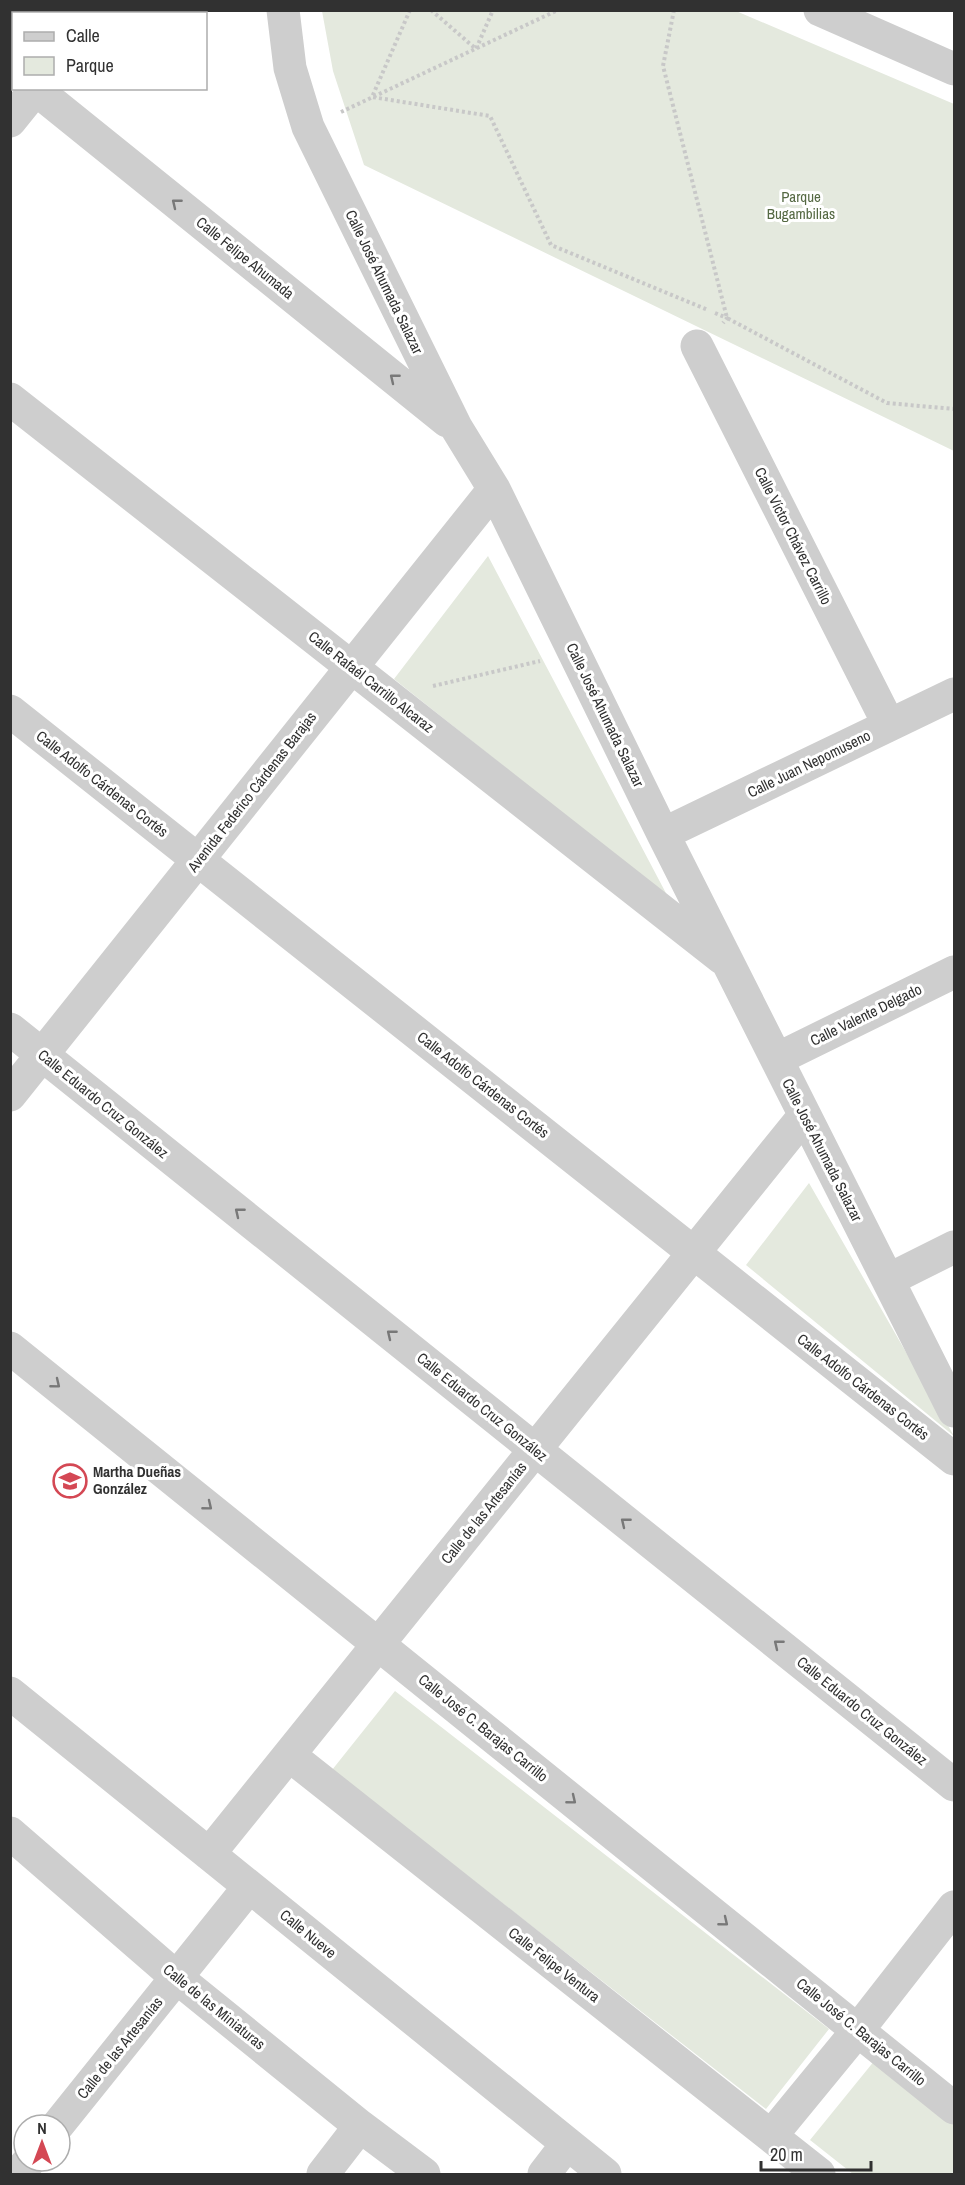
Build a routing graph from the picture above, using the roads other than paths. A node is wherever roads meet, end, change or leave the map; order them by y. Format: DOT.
graph roads {
  1 [pos="283,10"];
  2 [pos="820,10"];
  3 [pos="954,69"];
  4 [pos="20,90"];
  5 [pos="35,90"];
  6 [pos="10,121"];
  7 [pos="697,346"];
  8 [pos="10,399"];
  9 [pos="456,427"];
  10 [pos="494,489"];
  11 [pos="352,667"];
  12 [pos="954,694"];
  13 [pos="10,711"];
  14 [pos="889,725"];
  15 [pos="663,834"];
  16 [pos="198,860"];
  17 [pos="730,965"];
  18 [pos="954,972"];
  19 [pos="10,1029"];
  20 [pos="43,1055"];
  21 [pos="777,1059"];
  22 [pos="10,1095"];
  23 [pos="804,1116"];
  24 [pos="954,1247"];
  25 [pos="694,1252"];
  26 [pos="888,1280"];
  27 [pos="10,1348"];
  28 [pos="954,1411"];
  29 [pos="535,1450"];
  30 [pos="954,1460"];
  31 [pos="379,1644"];
  32 [pos="10,1694"];
  33 [pos="289,1755"];
  34 [pos="954,1785"];
  35 [pos="10,1833"];
  36 [pos="209,1854"];
  37 [pos="249,1887"];
  38 [pos="954,1907"];
  39 [pos="176,1977"];
  40 [pos="858,2030"];
  41 [pos="954,2108"];
  42 [pos="68,2113"];
  43 [pos="360,2126"];
  44 [pos="771,2136"];
  45 [pos="567,2144"];
  46 [pos="323,2175"];
  47 [pos="424,2175"];
  48 [pos="544,2175"];
  49 [pos="605,2175"];
  50 [pos="819,2175"];
  1 -- 9 [label="street, Calle José Ahumada Salazar"];
  2 -- 3 [label="street"];
  4 -- 6 [label="street"];
  9 -- 5 [label="street, Calle Felipe Ahumada, one-way"];
  7 -- 14 [label="street, Calle Víctor Chávez Carrillo"];
  8 -- 11 [label="street, Calle Rafaél Carrillo Alcaraz"];
  9 -- 10 [label="street, Calle José Ahumada Salazar"];
  10 -- 11 [label="street, Avenida Federico Cárdenas Barajas"];
  10 -- 15 [label="street, Calle José Ahumada Salazar"];
  11 -- 16 [label="street, Avenida Federico Cárdenas Barajas"];
  11 -- 17 [label="street, Calle Rafaél Carrillo Alcaraz"];
  12 -- 14 [label="street, Calle Juan Nepomuseno"];
  13 -- 16 [label="street, Calle Adolfo Cárdenas Cortés"];
  14 -- 15 [label="street, Calle Juan Nepomuseno"];
  15 -- 17 [label="street, Calle José Ahumada Salazar"];
  16 -- 20 [label="street, Avenida Federico Cárdenas Barajas"];
  16 -- 25 [label="street, Calle Adolfo Cárdenas Cortés"];
  17 -- 21 [label="street, Calle José Ahumada Salazar"];
  18 -- 21 [label="street, Calle Valente Delgado"];
  19 -- 20 [label="street, Calle Eduardo Cruz González"];
  20 -- 22 [label="street, Avenida Federico Cárdenas Barajas"];
  29 -- 20 [label="street, Calle Eduardo Cruz González, one-way"];
  21 -- 23 [label="street, Calle José Ahumada Salazar"];
  23 -- 25 [label="street, Calle de las Artesanías"];
  23 -- 26 [label="street, Calle José Ahumada Salazar"];
  24 -- 26 [label="street"];
  25 -- 29 [label="street, Calle de las Artesanías"];
  25 -- 30 [label="street, Calle Adolfo Cárdenas Cortés"];
  26 -- 28 [label="street, Calle José Ahumada Salazar"];
  27 -- 31 [label="street, Calle José C. Barajas Carrillo, one-way"];
  29 -- 31 [label="street, Calle de las Artesanías"];
  34 -- 29 [label="street, Calle Eduardo Cruz González, one-way"];
  31 -- 33 [label="street, Calle de las Artesanías"];
  31 -- 40 [label="street, Calle José C. Barajas Carrillo, one-way"];
  32 -- 36 [label="street, Calle Nueve"];
  33 -- 36 [label="street, Calle de las Artesanías"];
  33 -- 44 [label="street, Calle Felipe Ventura"];
  35 -- 39 [label="street, Calle de las Miniaturas"];
  36 -- 37 [label="street, Calle Nueve"];
  37 -- 39 [label="street, Calle de las Artesanías"];
  37 -- 45 [label="street, Calle Nueve"];
  38 -- 40 [label="street"];
  39 -- 42 [label="street, Calle de las Artesanías"];
  39 -- 43 [label="street, Calle de las Miniaturas"];
  40 -- 41 [label="street, Calle José C. Barajas Carrillo"];
  40 -- 44 [label="street"];
  43 -- 46 [label="street"];
  43 -- 47 [label="street, Calle de las Miniaturas"];
  44 -- 50 [label="street, Calle Felipe Ventura"];
  45 -- 48 [label="street"];
  45 -- 49 [label="street, Calle Nueve"];
}
